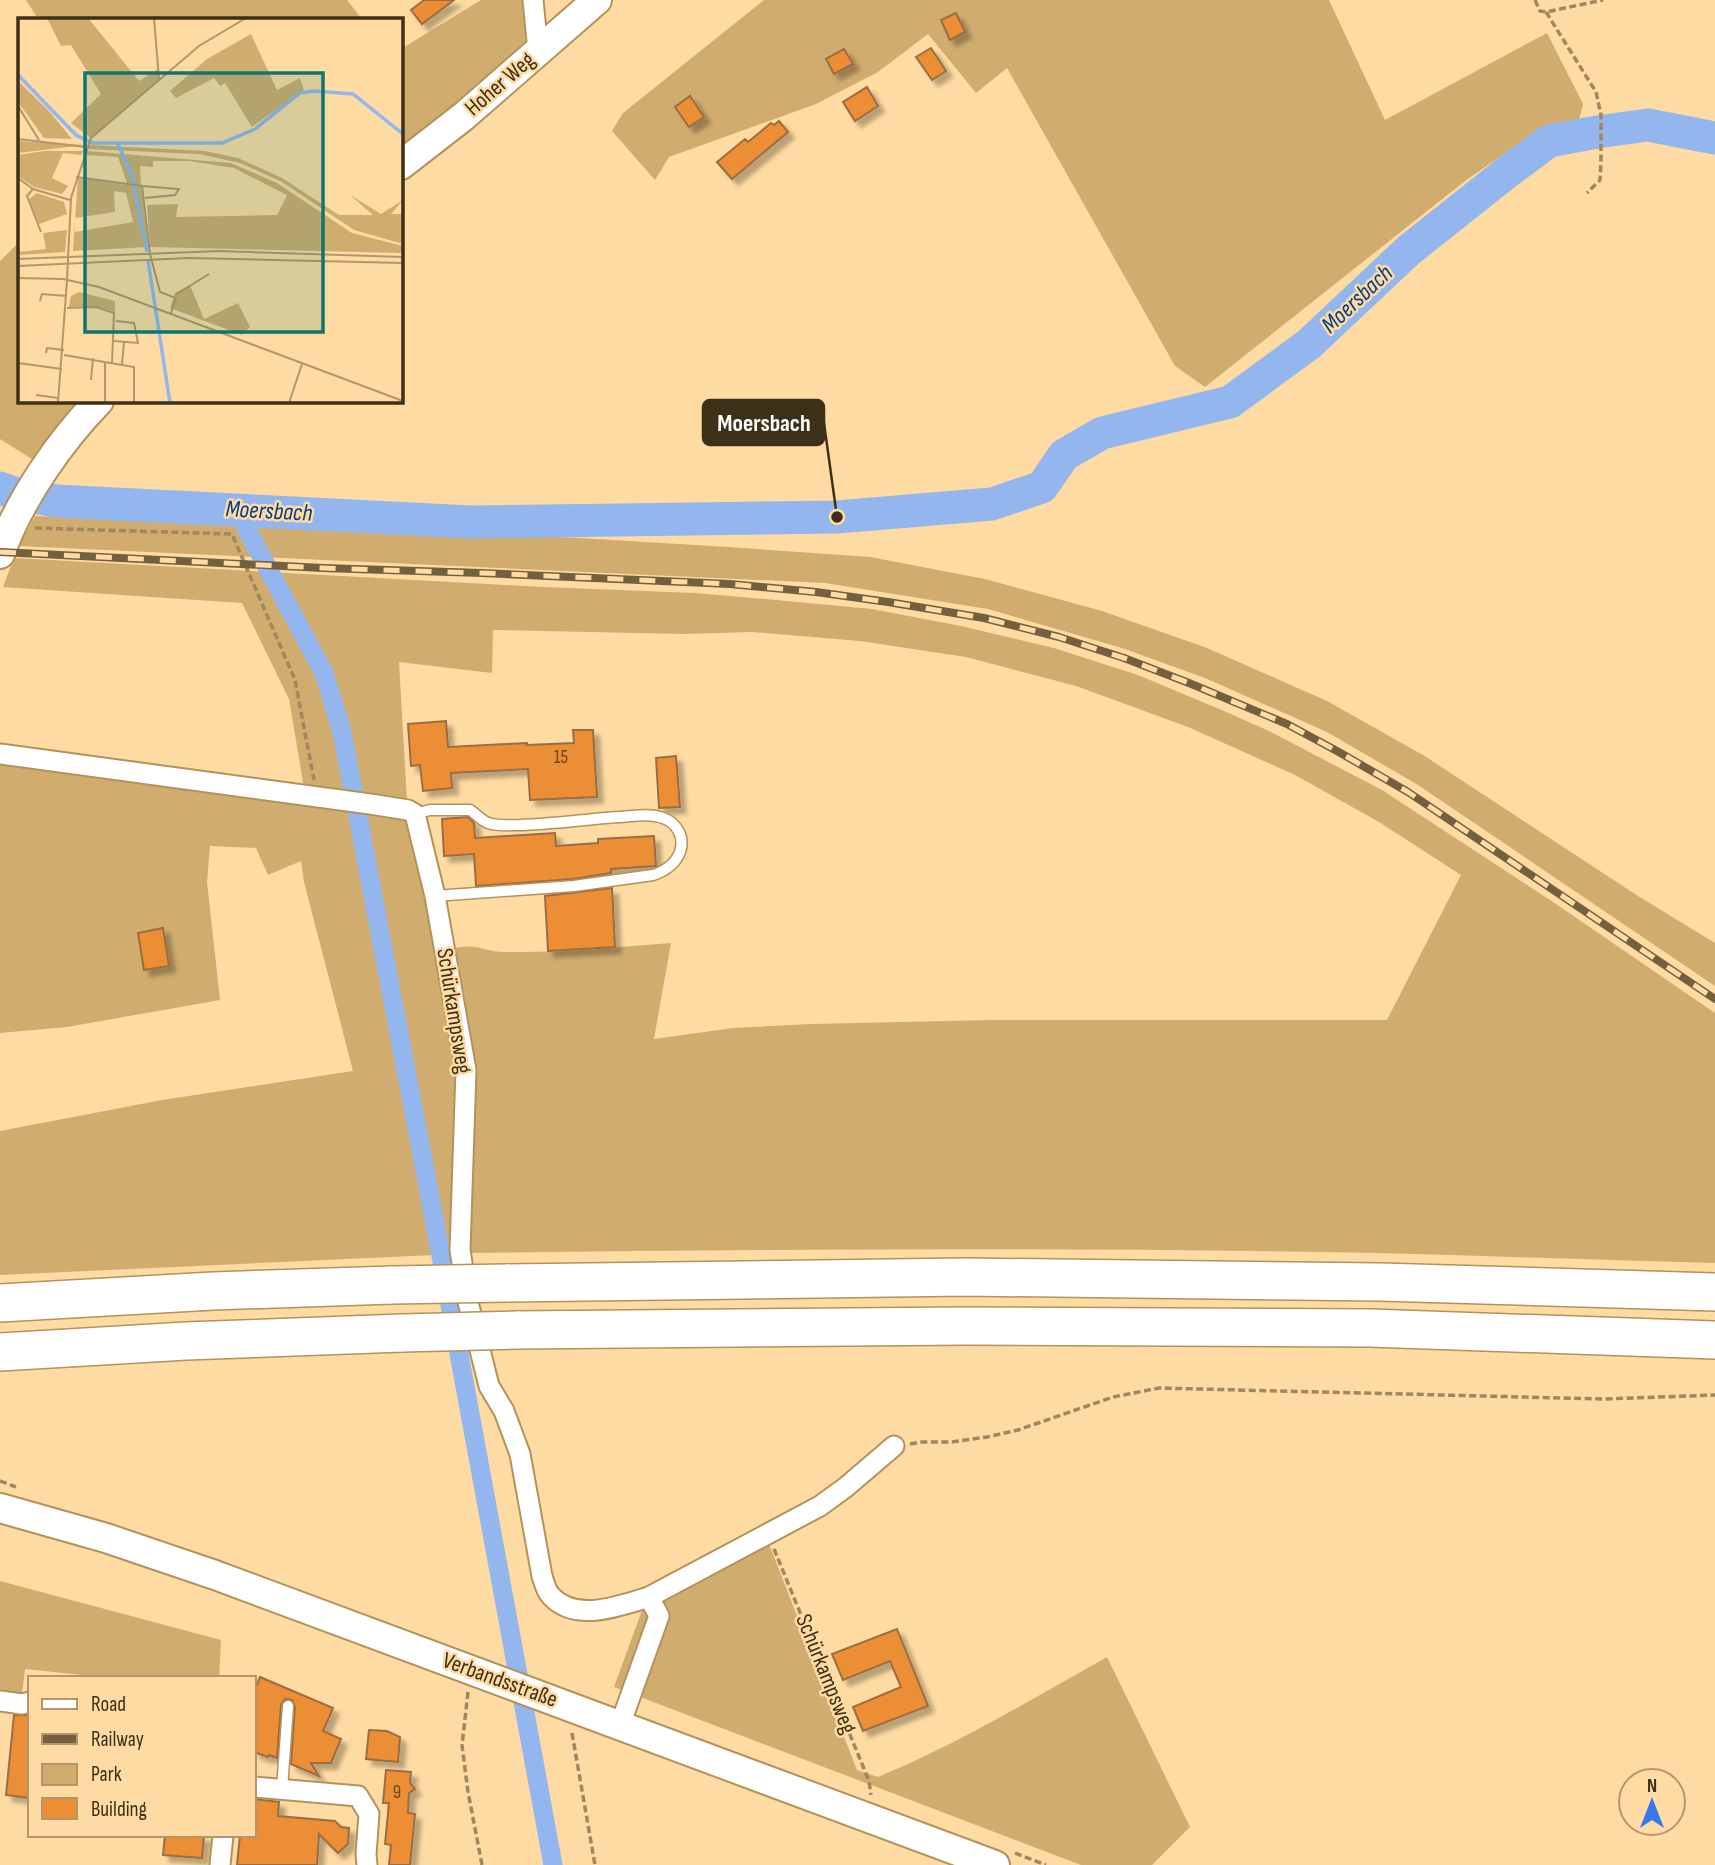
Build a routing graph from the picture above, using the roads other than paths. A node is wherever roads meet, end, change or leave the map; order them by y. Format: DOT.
graph roads {
  1 [pos="533,0"];
  2 [pos="597,0"];
  3 [pos="538,51"];
  4 [pos="402,164"];
  5 [pos="98,402"];
  6 [pos="11,519"];
  7 [pos="0,554"];
  8 [pos="0,754"];
  9 [pos="415,814"];
  10 [pos="435,896"];
  11 [pos="1715,1292"];
  12 [pos="0,1303"];
  13 [pos="1715,1339"];
  14 [pos="0,1352"];
  15 [pos="894,1446"];
  16 [pos="0,1508"];
  17 [pos="649,1597"];
  18 [pos="0,1702"];
  19 [pos="28,1702"];
  20 [pos="288,1706"];
  21 [pos="620,1725"];
  22 [pos="256,1787"];
  23 [pos="282,1789"];
  24 [pos="223,1837"];
  25 [pos="220,1865"];
  26 [pos="367,1865"];
  27 [pos="995,1865"];
  1 -- 3 [label="street"];
  2 -- 3 [label="main road, Hoher Weg"];
  3 -- 4 [label="main road, Hoher Weg"];
  5 -- 6 [label="main road"];
  6 -- 7 [label="main road"];
  8 -- 9 [label="street"];
  9 -- 10 [label="street, Schürkampsweg"];
  9 -- 10 [label="lane"];
  10 -- 17 [label="street, Schürkampsweg"];
  11 -- 12 [label="highway, bridge"];
  13 -- 14 [label="highway, bridge"];
  15 -- 17 [label="street, Schürkampsweg"];
  16 -- 21 [label="main road, Verbandsstraße"];
  17 -- 21 [label="street"];
  18 -- 19 [label="street"];
  20 -- 23 [label="lane"];
  21 -- 27 [label="main road, Verbandsstraße"];
  22 -- 23 [label="street"];
  23 -- 26 [label="street"];
  24 -- 25 [label="street"];
}
